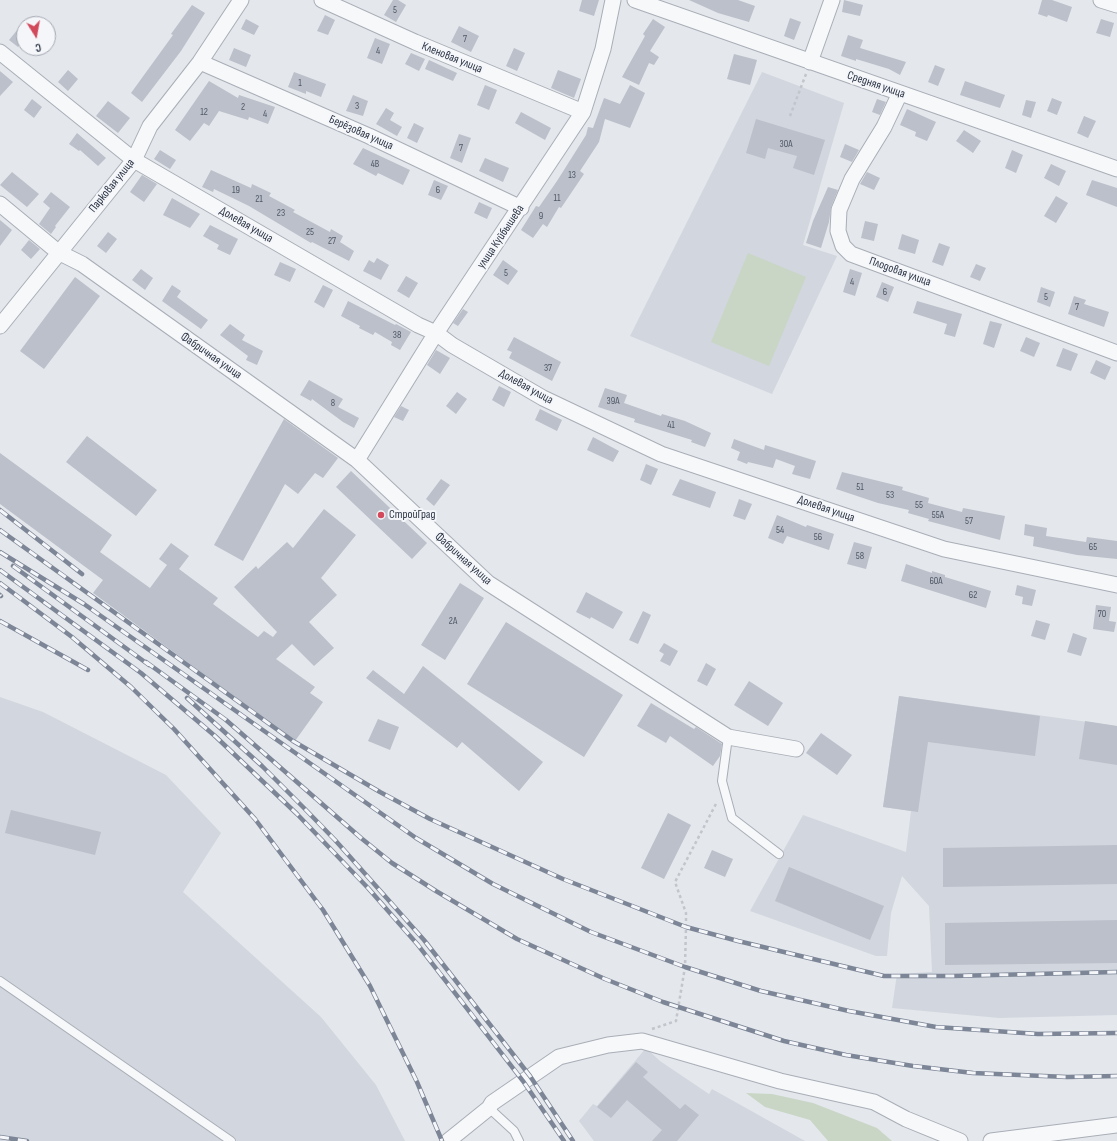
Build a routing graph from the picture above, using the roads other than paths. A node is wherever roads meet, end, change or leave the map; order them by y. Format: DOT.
graph roads {
  1 [pos="241,0"];
  2 [pos="322,0"];
  3 [pos="613,0"];
  4 [pos="635,0"];
  5 [pos="832,0"];
  6 [pos="1101,0"];
  7 [pos="1117,5"];
  8 [pos="0,52"];
  9 [pos="200,62"];
  10 [pos="810,62"];
  11 [pos="900,93"];
  12 [pos="583,112"];
  13 [pos="134,160"];
  14 [pos="1117,169"];
  15 [pos="0,204"];
  16 [pos="521,208"];
  17 [pos="58,252"];
  18 [pos="0,326"];
  19 [pos="436,333"];
  20 [pos="1117,352"];
  21 [pos="357,460"];
  22 [pos="1117,585"];
  23 [pos="728,737"];
  24 [pos="796,748"];
  25 [pos="779,854"];
  26 [pos="0,981"];
  27 [pos="489,1108"];
  28 [pos="1117,1125"];
  29 [pos="231,1141"];
  30 [pos="448,1141"];
  31 [pos="519,1141"];
  32 [pos="960,1141"];
  33 [pos="991,1141"];
  1 -- 9 [label="street, Парковая улица"];
  2 -- 12 [label="street, Кленовая улица"];
  3 -- 12 [label="street, улица Куйбышева"];
  4 -- 10 [label="street, Средняя улица"];
  5 -- 10 [label="street"];
  6 -- 7 [label="street"];
  8 -- 13 [label="street, Долевая улица"];
  9 -- 13 [label="street, Парковая улица"];
  9 -- 16 [label="street, Берёзовая улица"];
  10 -- 11 [label="street, Средняя улица"];
  11 -- 14 [label="street, Средняя улица"];
  11 -- 20 [label="street, Плодовая улица"];
  12 -- 16 [label="street, улица Куйбышева"];
  13 -- 17 [label="street, Парковая улица"];
  13 -- 19 [label="street, Долевая улица"];
  15 -- 17 [label="street, Фабричная улица"];
  16 -- 19 [label="street, улица Куйбышева"];
  17 -- 18 [label="street, Парковая улица"];
  17 -- 21 [label="street, Фабричная улица"];
  19 -- 21 [label="street, улица Куйбышева"];
  19 -- 22 [label="street, Долевая улица"];
  21 -- 23 [label="street, Фабричная улица"];
  23 -- 24 [label="street, Фабричная улица"];
  23 -- 25 [label="lane"];
  26 -- 29 [label="lane"];
  27 -- 30 [label="street"];
  27 -- 31 [label="lane"];
  27 -- 32 [label="street"];
  28 -- 33 [label="street"];
}
